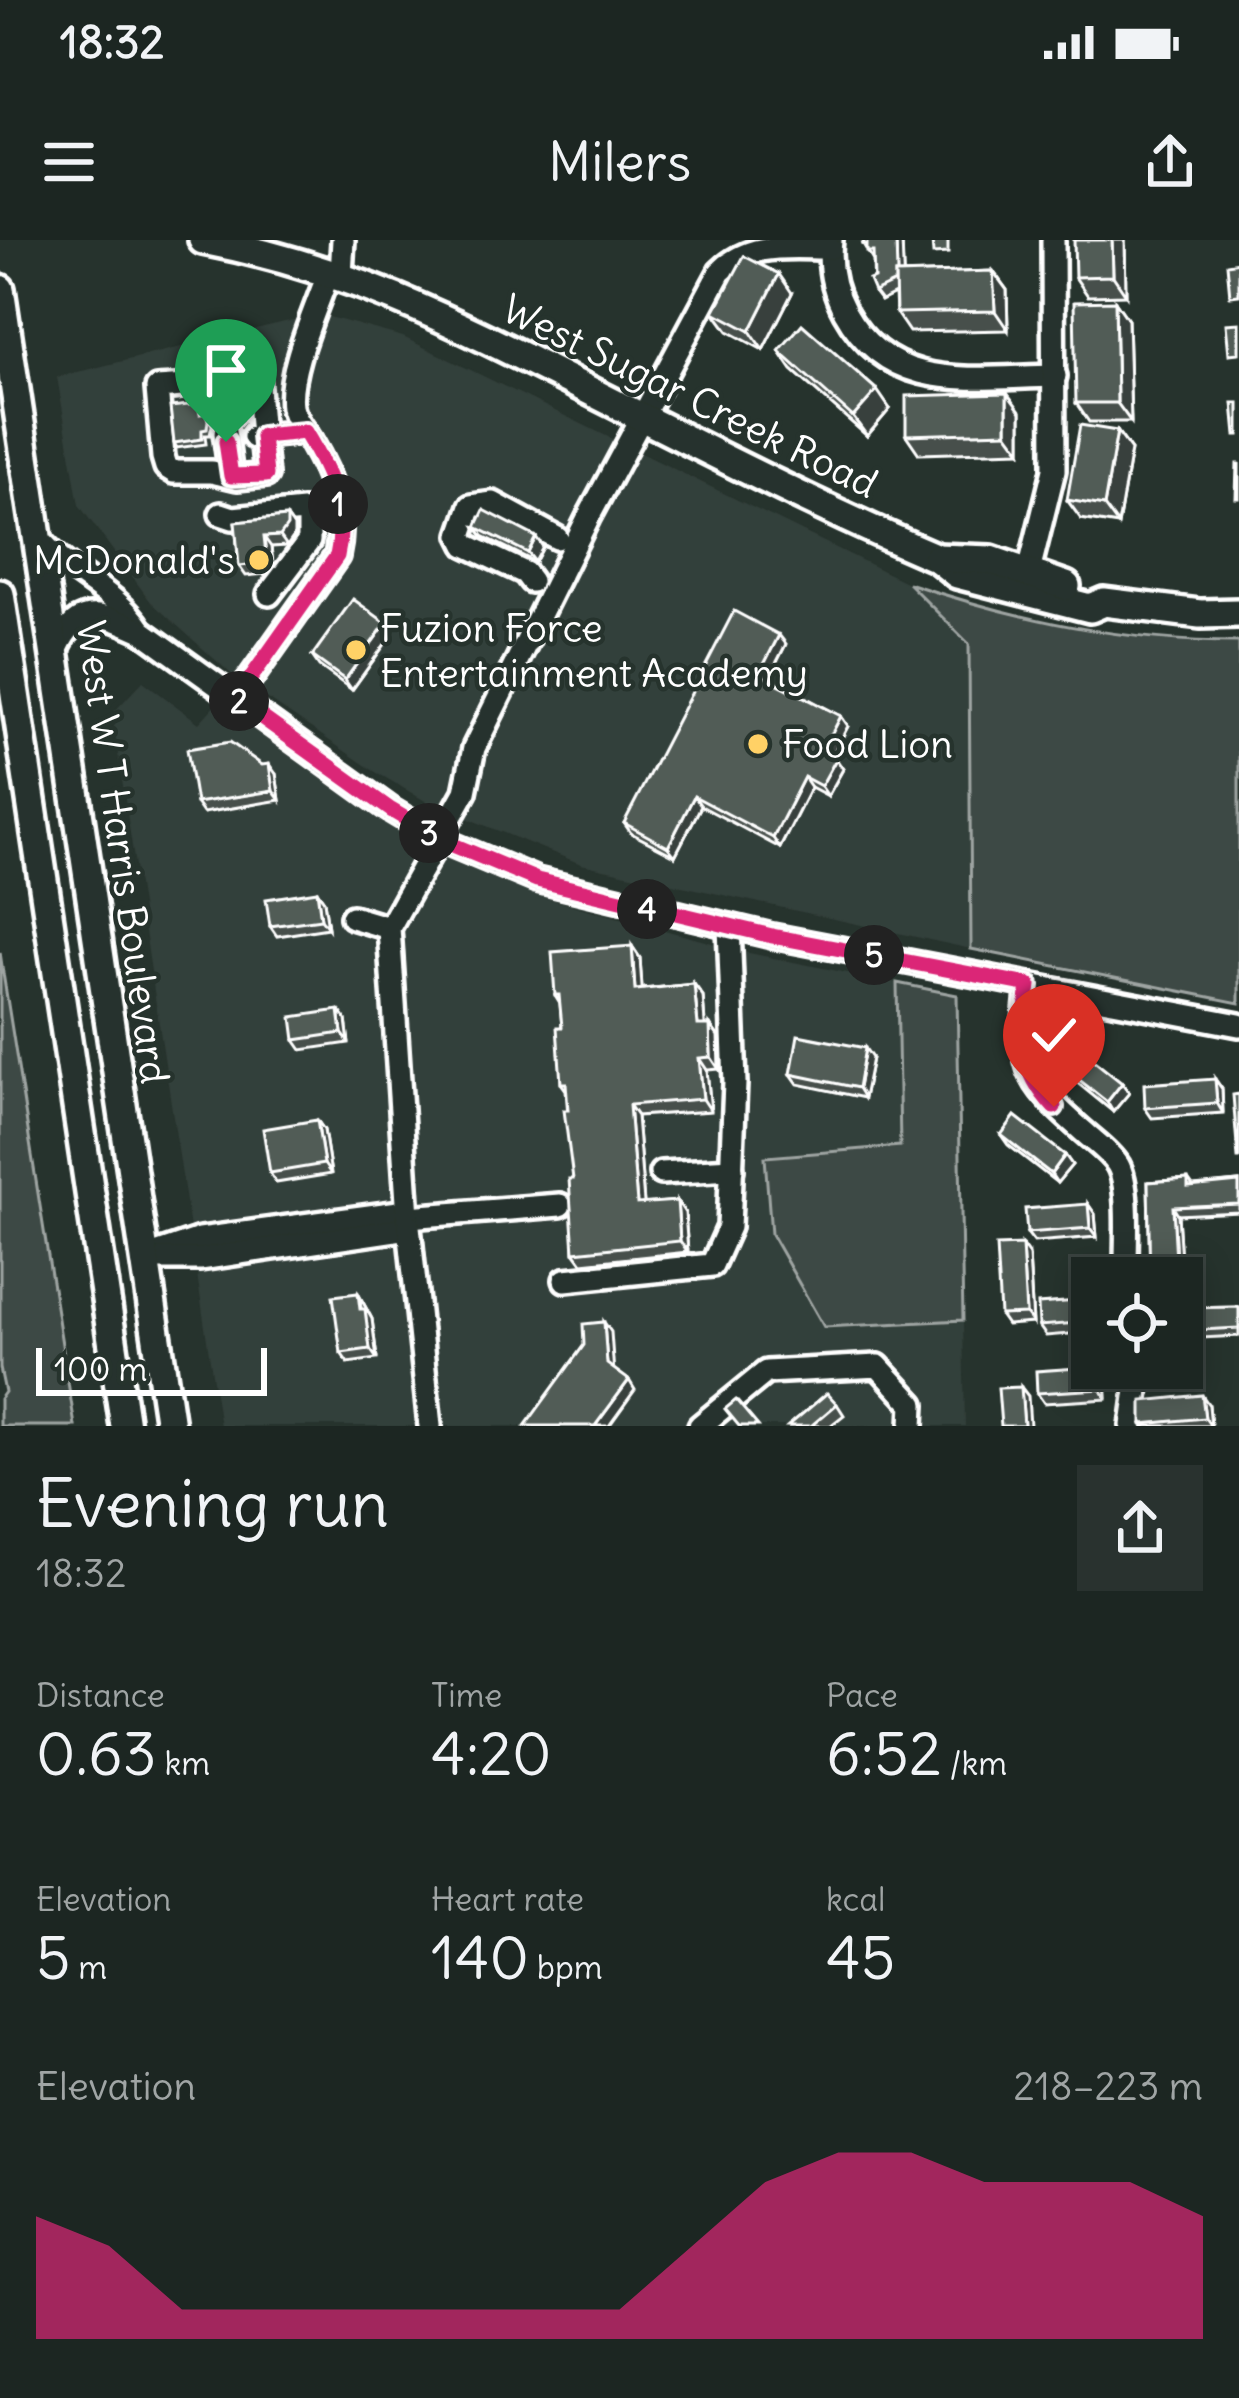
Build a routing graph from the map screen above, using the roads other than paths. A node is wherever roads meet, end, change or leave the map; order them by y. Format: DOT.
graph roads {
  1 [pos="203,240"];
  2 [pos="343,240"];
  3 [pos="1053,240"];
  4 [pos="830,244"];
  5 [pos="335,273"];
  6 [pos="0,290"];
  7 [pos="1055,376"];
  8 [pos="641,417"];
  9 [pos="239,422"];
  10 [pos="305,432"];
  11 [pos="220,514"];
  12 [pos="36,536"];
  13 [pos="556,538"];
  14 [pos="937,558"];
  15 [pos="1028,574"];
  16 [pos="530,581"];
  17 [pos="0,594"];
  18 [pos="269,594"];
  19 [pos="1103,602"];
  20 [pos="1239,613"];
  21 [pos="142,631"];
  22 [pos="54,656"];
  23 [pos="236,699"];
  24 [pos="441,840"];
  25 [pos="352,916"];
  26 [pos="729,926"];
  27 [pos="389,928"];
  28 [pos="1029,985"];
  29 [pos="1239,1024"];
  30 [pos="732,1169"];
  31 [pos="661,1172"];
  32 [pos="560,1205"];
  33 [pos="408,1217"];
  34 [pos="1125,1257"];
  35 [pos="144,1258"];
  36 [pos="565,1280"];
  37 [pos="1137,1389"];
  38 [pos="125,1426"];
  39 [pos="170,1426"];
  40 [pos="430,1426"];
  41 [pos="700,1426"];
  42 [pos="913,1426"];
  43 [pos="1132,1426"];
  1 -- 5 [label="main road, West Sugar Creek Road"];
  2 -- 5 [label="street"];
  3 -- 7 [label="street"];
  4 -- 7 [label="street"];
  4 -- 8 [label="street"];
  5 -- 8 [label="main road, West Sugar Creek Road"];
  5 -- 10 [label="street"];
  6 -- 12 [label="main road, West W T Harris Boulevard"];
  7 -- 15 [label="street"];
  8 -- 14 [label="main road, West Sugar Creek Road"];
  8 -- 24 [label="street"];
  9 -- 10 [label="street"];
  10 -- 23 [label="street"];
  11 -- 18 [label="street"];
  12 -- 21 [label="street"];
  12 -- 22 [label="main road, West W T Harris Boulevard"];
  13 -- 16 [label="street"];
  14 -- 15 [label="main road, West Sugar Creek Road"];
  14 -- 19 [label="main road, West Sugar Creek Road"];
  15 -- 19 [label="main road, West Sugar Creek Road"];
  17 -- 38 [label="main road, West W T Harris Boulevard"];
  19 -- 20 [label="main road, West Sugar Creek Road"];
  21 -- 22 [label="street"];
  21 -- 23 [label="street"];
  22 -- 35 [label="main road, West W T Harris Boulevard"];
  23 -- 24 [label="street"];
  24 -- 26 [label="street"];
  24 -- 27 [label="street"];
  25 -- 27 [label="street"];
  26 -- 28 [label="street"];
  26 -- 30 [label="street"];
  27 -- 33 [label="street"];
  28 -- 29 [label="street"];
  28 -- 34 [label="street"];
  30 -- 31 [label="street"];
  30 -- 36 [label="street"];
  32 -- 33 [label="street"];
  33 -- 35 [label="street"];
  33 -- 40 [label="street"];
  35 -- 39 [label="main road, West W T Harris Boulevard"];
  37 -- 43 [label="street"];
  41 -- 42 [label="street"];
}
